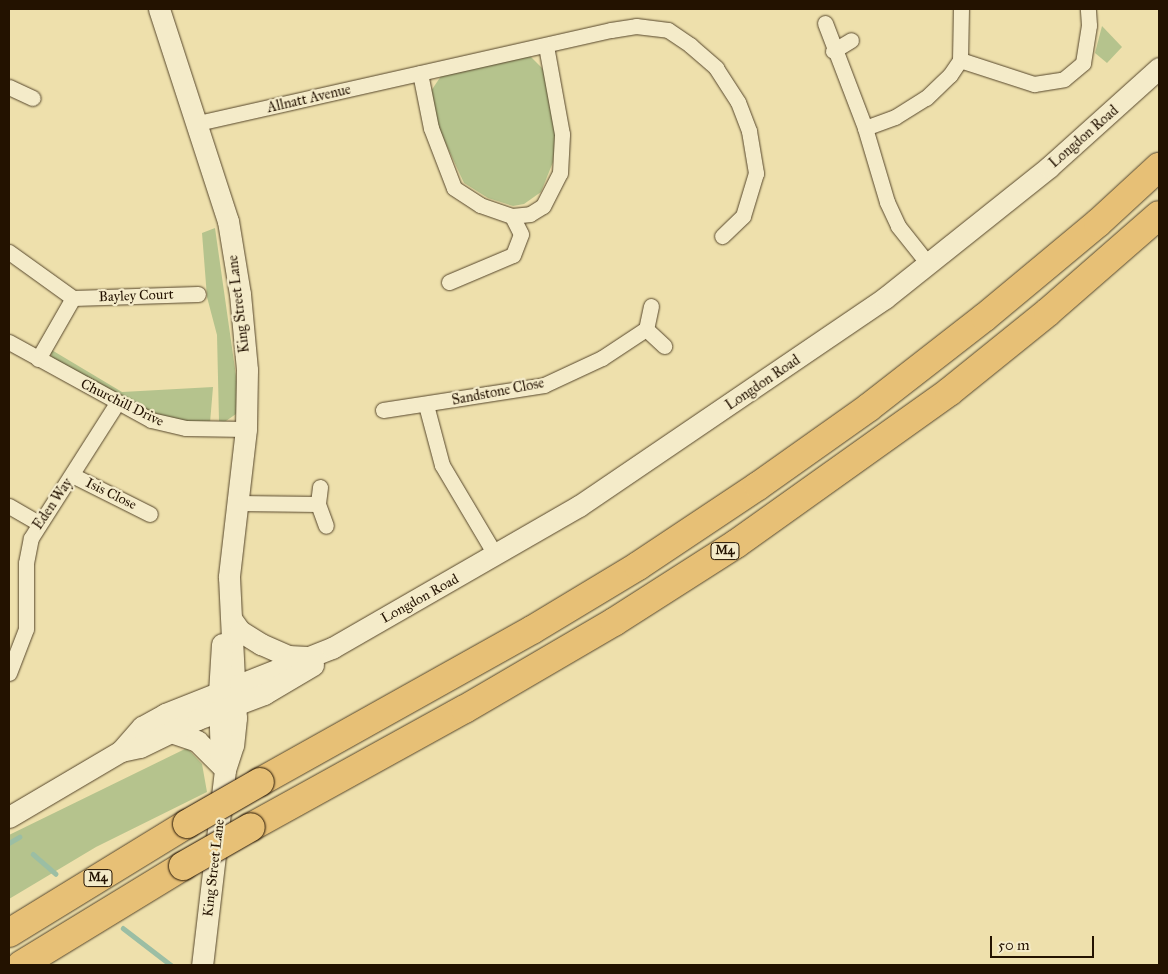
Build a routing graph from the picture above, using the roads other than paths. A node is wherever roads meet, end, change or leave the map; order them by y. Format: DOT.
graph roads {
  1 [pos="159,9"];
  2 [pos="961,9"];
  3 [pos="1088,9"];
  4 [pos="825,22"];
  5 [pos="851,40"];
  6 [pos="546,46"];
  7 [pos="833,51"];
  8 [pos="960,60"];
  9 [pos="1159,68"];
  10 [pos="420,73"];
  11 [pos="9,87"];
  12 [pos="33,98"];
  13 [pos="198,123"];
  14 [pos="865,128"];
  15 [pos="1159,167"];
  16 [pos="1159,215"];
  17 [pos="512,216"];
  18 [pos="722,236"];
  19 [pos="9,252"];
  20 [pos="929,265"];
  21 [pos="449,282"];
  22 [pos="198,294"];
  23 [pos="73,298"];
  24 [pos="651,306"];
  25 [pos="646,329"];
  26 [pos="9,342"];
  27 [pos="664,346"];
  28 [pos="38,359"];
  29 [pos="117,404"];
  30 [pos="426,405"];
  31 [pos="383,410"];
  32 [pos="246,429"];
  33 [pos="72,475"];
  34 [pos="320,488"];
  35 [pos="238,503"];
  36 [pos="318,504"];
  37 [pos="9,506"];
  38 [pos="152,515"];
  39 [pos="38,523"];
  40 [pos="326,526"];
  41 [pos="496,556"];
  42 [pos="231,614"];
  43 [pos="332,648"];
  44 [pos="308,657"];
  45 [pos="9,672"];
  46 [pos="228,699"];
  47 [pos="171,732"];
  48 [pos="121,751"];
  49 [pos="223,768"];
  50 [pos="9,817"];
  51 [pos="9,932"];
  52 [pos="21,965"];
  53 [pos="202,965"];
  1 -- 13 [label="street, King Street Lane"];
  2 -- 8 [label="street"];
  3 -- 8 [label="street"];
  4 -- 7 [label="street"];
  5 -- 7 [label="street"];
  6 -- 10 [label="street, Allnatt Avenue"];
  6 -- 17 [label="street"];
  6 -- 18 [label="street, Allnatt Avenue"];
  7 -- 14 [label="street"];
  8 -- 14 [label="street"];
  9 -- 20 [label="street, Longdon Road"];
  10 -- 13 [label="street, Allnatt Avenue"];
  10 -- 17 [label="street"];
  11 -- 12 [label="street"];
  13 -- 32 [label="street, King Street Lane"];
  14 -- 20 [label="street"];
  15 -- 51 [label="highway, M4, bridge"];
  16 -- 52 [label="highway, M4, bridge"];
  17 -- 21 [label="street"];
  19 -- 23 [label="street"];
  20 -- 41 [label="street, Longdon Road"];
  22 -- 23 [label="street, Bayley Court"];
  23 -- 28 [label="street"];
  24 -- 25 [label="street"];
  25 -- 27 [label="street"];
  25 -- 30 [label="street, Sandstone Close"];
  26 -- 28 [label="street, Churchill Drive"];
  28 -- 29 [label="street, Churchill Drive"];
  29 -- 32 [label="street, Churchill Drive"];
  29 -- 33 [label="street, Eden Way"];
  30 -- 31 [label="street, Sandstone Close"];
  30 -- 41 [label="street"];
  32 -- 35 [label="street, King Street Lane"];
  33 -- 38 [label="street, Isis Close"];
  33 -- 39 [label="street, Eden Way"];
  34 -- 36 [label="street"];
  35 -- 36 [label="street"];
  35 -- 42 [label="street, King Street Lane"];
  36 -- 40 [label="street"];
  37 -- 39 [label="street"];
  39 -- 45 [label="street, Eden Way"];
  41 -- 43 [label="street, Longdon Road"];
  42 -- 44 [label="street"];
  42 -- 46 [label="street, King Street Lane"];
  43 -- 44 [label="street, Longdon Road"];
  43 -- 46 [label="street, Longdon Road"];
  44 -- 46 [label="street, Longdon Road"];
  46 -- 47 [label="street"];
  46 -- 48 [label="street"];
  46 -- 49 [label="street, King Street Lane"];
  47 -- 48 [label="street"];
  47 -- 49 [label="street"];
  48 -- 50 [label="street"];
  49 -- 53 [label="street, King Street Lane"];
}
